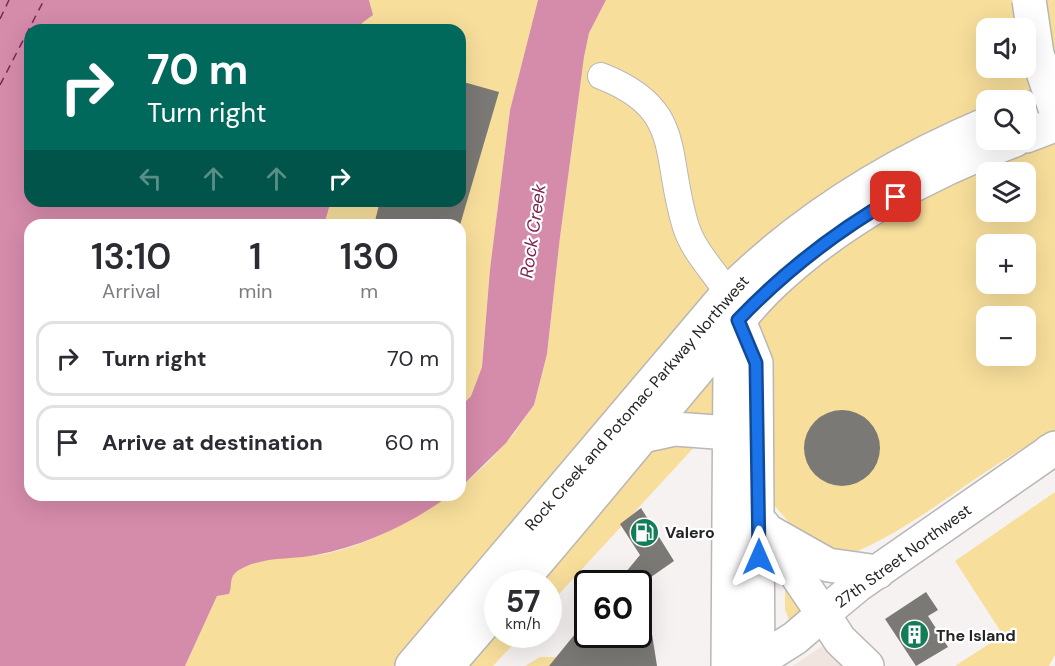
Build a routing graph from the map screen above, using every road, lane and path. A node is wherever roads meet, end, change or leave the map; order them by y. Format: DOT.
graph roads {
  1 [pos="1029,0"];
  2 [pos="601,76"];
  3 [pos="1036,112"];
  4 [pos="976,128"];
  5 [pos="991,150"];
  6 [pos="733,307"];
  7 [pos="729,433"];
  8 [pos="642,436"];
  9 [pos="1053,450"];
  10 [pos="729,475"];
  11 [pos="763,524"];
  12 [pos="531,570"];
  13 [pos="878,572"];
  14 [pos="823,614"];
  15 [pos="484,623"];
  16 [pos="749,665"];
  17 [pos="412,666"];
  18 [pos="447,666"];
  19 [pos="867,666"];
  1 -- 3 [label="main road, bridge"];
  2 -- 6 [label="street"];
  4 -- 6 [label="main road, Rock Creek and Potomac Parkway Northwest"];
  5 -- 6 [label="main road, Rock Creek and Potomac Parkway Northwest"];
  6 -- 7 [label="main road"];
  6 -- 8 [label="main road, Rock Creek and Potomac Parkway Northwest"];
  6 -- 11 [label="main road"];
  6 -- 17 [label="main road, Rock Creek and Potomac Parkway Northwest"];
  7 -- 8 [label="main road"];
  7 -- 10 [label="main road"];
  8 -- 12 [label="main road, Rock Creek and Potomac Parkway Northwest"];
  9 -- 13 [label="main road, 27th Street Northwest"];
  10 -- 11 [label="main road"];
  10 -- 16 [label="main road"];
  11 -- 13 [label="main road"];
  11 -- 14 [label="main road"];
  11 -- 16 [label="main road"];
  13 -- 14 [label="main road, 27th Street Northwest"];
  13 -- 19 [label="main road"];
  14 -- 16 [label="main road, 27th Street Northwest"];
  14 -- 19 [label="main road"];
  15 -- 18 [label="main road"];
}
